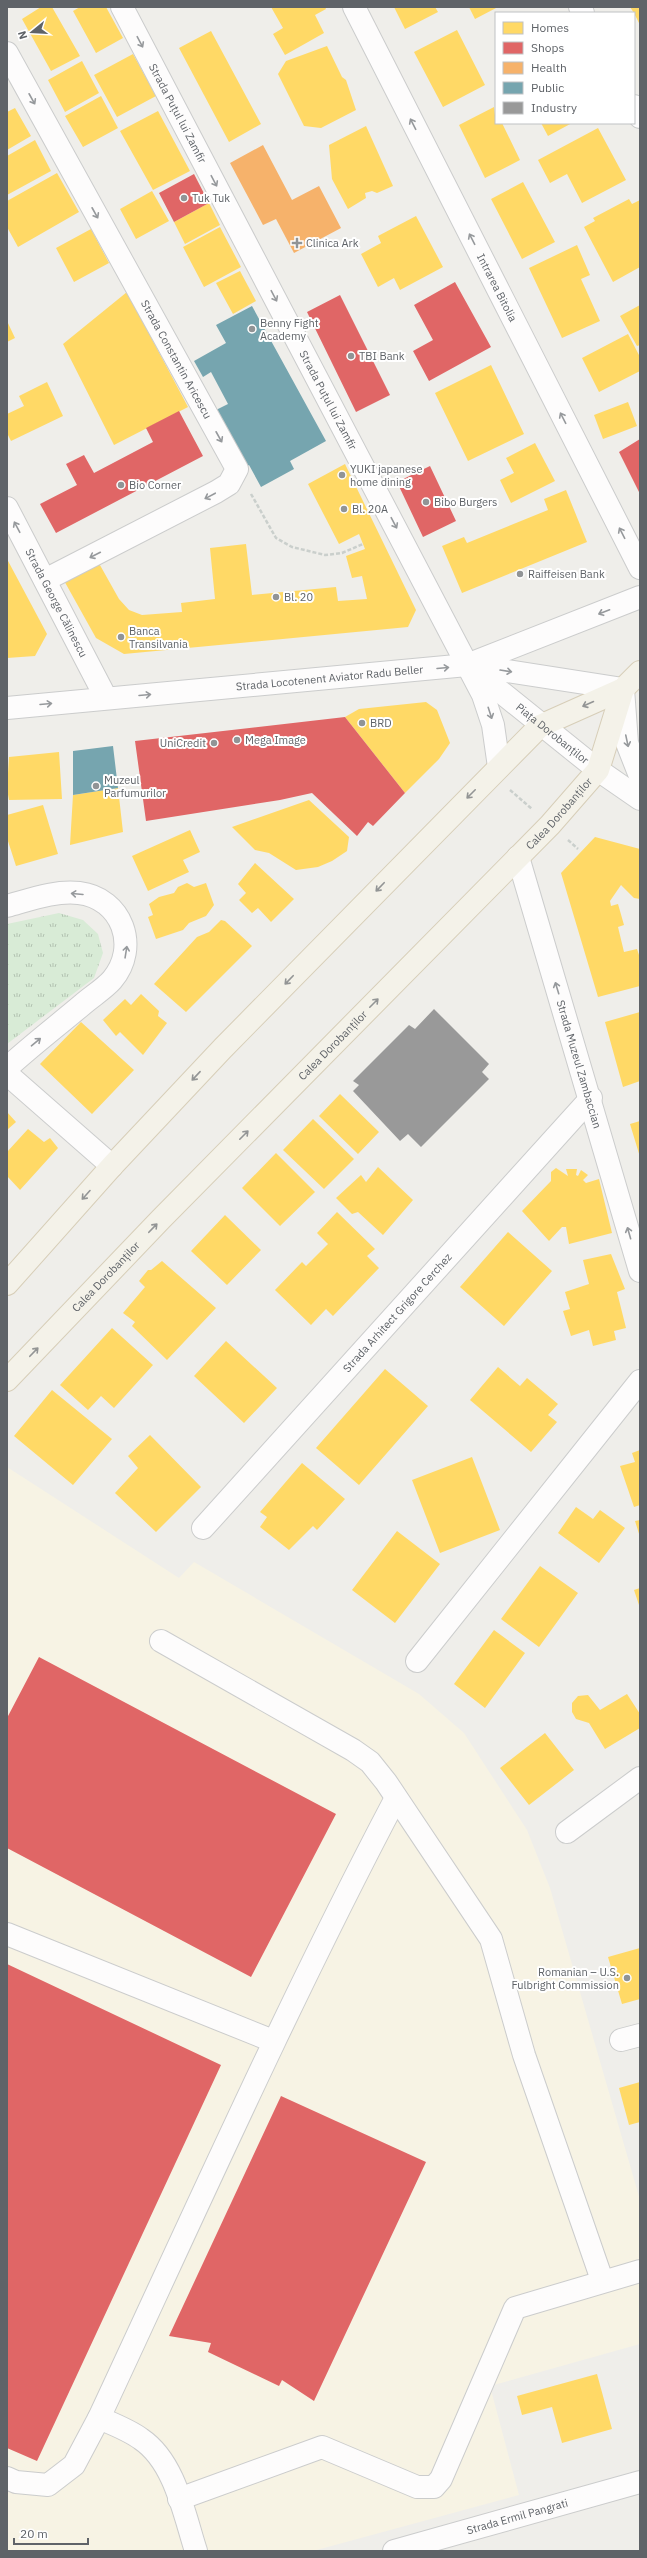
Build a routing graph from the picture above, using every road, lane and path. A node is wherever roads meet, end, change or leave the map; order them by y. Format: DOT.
graph roads {
  1 [pos="122,7"];
  2 [pos="354,7"];
  3 [pos="7,53"];
  4 [pos="12,76"];
  5 [pos="635,108"];
  6 [pos="640,117"];
  7 [pos="237,469"];
  8 [pos="7,508"];
  9 [pos="363,544"];
  10 [pos="640,568"];
  11 [pos="45,580"];
  12 [pos="640,597"];
  13 [pos="467,665"];
  14 [pos="640,672"];
  15 [pos="623,689"];
  16 [pos="106,698"];
  17 [pos="7,708"];
  18 [pos="540,726"];
  19 [pos="495,770"];
  20 [pos="598,770"];
  21 [pos="640,776"];
  22 [pos="640,799"];
  23 [pos="550,825"];
  24 [pos="578,849"];
  25 [pos="518,857"];
  26 [pos="7,906"];
  27 [pos="7,1068"];
  28 [pos="7,1074"];
  29 [pos="591,1098"];
  30 [pos="112,1166"];
  31 [pos="640,1271"];
  32 [pos="7,1284"];
  33 [pos="7,1380"];
  34 [pos="640,1381"];
  35 [pos="203,1528"];
  36 [pos="161,1641"];
  37 [pos="417,1661"];
  38 [pos="640,1778"];
  39 [pos="396,1798"];
  40 [pos="567,1832"];
  41 [pos="7,1934"];
  42 [pos="273,2041"];
  43 [pos="640,2271"];
  44 [pos="602,2280"];
  45 [pos="99,2418"];
  46 [pos="7,2478"];
  47 [pos="640,2482"];
  48 [pos="179,2499"];
  49 [pos="196,2551"];
  50 [pos="394,2551"];
  1 -- 13 [label="street, Strada Puțul lui Zamfir, one-way"];
  10 -- 2 [label="street, Intrarea Bitolia, one-way"];
  3 -- 4 [label="street, Strada Constantin Aricescu"];
  4 -- 7 [label="street, Strada Constantin Aricescu, one-way"];
  5 -- 6 [label="street"];
  7 -- 9 [label="path"];
  7 -- 11 [label="street, one-way"];
  11 -- 8 [label="street, Strada George Călinescu, one-way"];
  11 -- 16 [label="street, Strada George Călinescu"];
  12 -- 13 [label="street, Strada Locotenent Aviator Radu Beller, one-way"];
  13 -- 15 [label="street, one-way"];
  16 -- 13 [label="street, Strada Locotenent Aviator Radu Beller, one-way"];
  13 -- 18 [label="street, Piața Dorobanților"];
  13 -- 19 [label="street, Strada Puțul lui Zamfir, one-way"];
  14 -- 15 [label="main road, Calea Dorobanților"];
  15 -- 18 [label="main road, Calea Dorobanților, one-way"];
  15 -- 20 [label="main road, Calea Dorobanților"];
  15 -- 21 [label="street, one-way"];
  17 -- 16 [label="street, Strada Locotenent Aviator Radu Beller, one-way"];
  18 -- 19 [label="main road, Calea Dorobanților"];
  18 -- 20 [label="street, Piața Dorobanților"];
  19 -- 23 [label="path"];
  19 -- 30 [label="main road, Calea Dorobanților, one-way"];
  20 -- 22 [label="street, Piața Dorobanților"];
  20 -- 23 [label="main road, Calea Dorobanților"];
  23 -- 24 [label="path"];
  23 -- 25 [label="main road, Calea Dorobanților"];
  29 -- 25 [label="street, Strada Muzeul Zambaccian, one-way"];
  33 -- 25 [label="main road, Calea Dorobanților, one-way"];
  27 -- 26 [label="street, one-way"];
  28 -- 30 [label="street"];
  31 -- 29 [label="street, Strada Muzeul Zambaccian, one-way"];
  29 -- 35 [label="street, Strada Arhitect Grigore Cerchez"];
  30 -- 32 [label="main road, Calea Dorobanților, one-way"];
  34 -- 37 [label="street"];
  36 -- 39 [label="street"];
  38 -- 40 [label="street"];
  39 -- 42 [label="street"];
  39 -- 44 [label="street"];
  41 -- 42 [label="street"];
  42 -- 45 [label="street"];
  43 -- 44 [label="street"];
  44 -- 48 [label="street"];
  45 -- 46 [label="street"];
  45 -- 48 [label="street"];
  47 -- 50 [label="street, Strada Ermil Pangrati"];
  48 -- 49 [label="street"];
}
